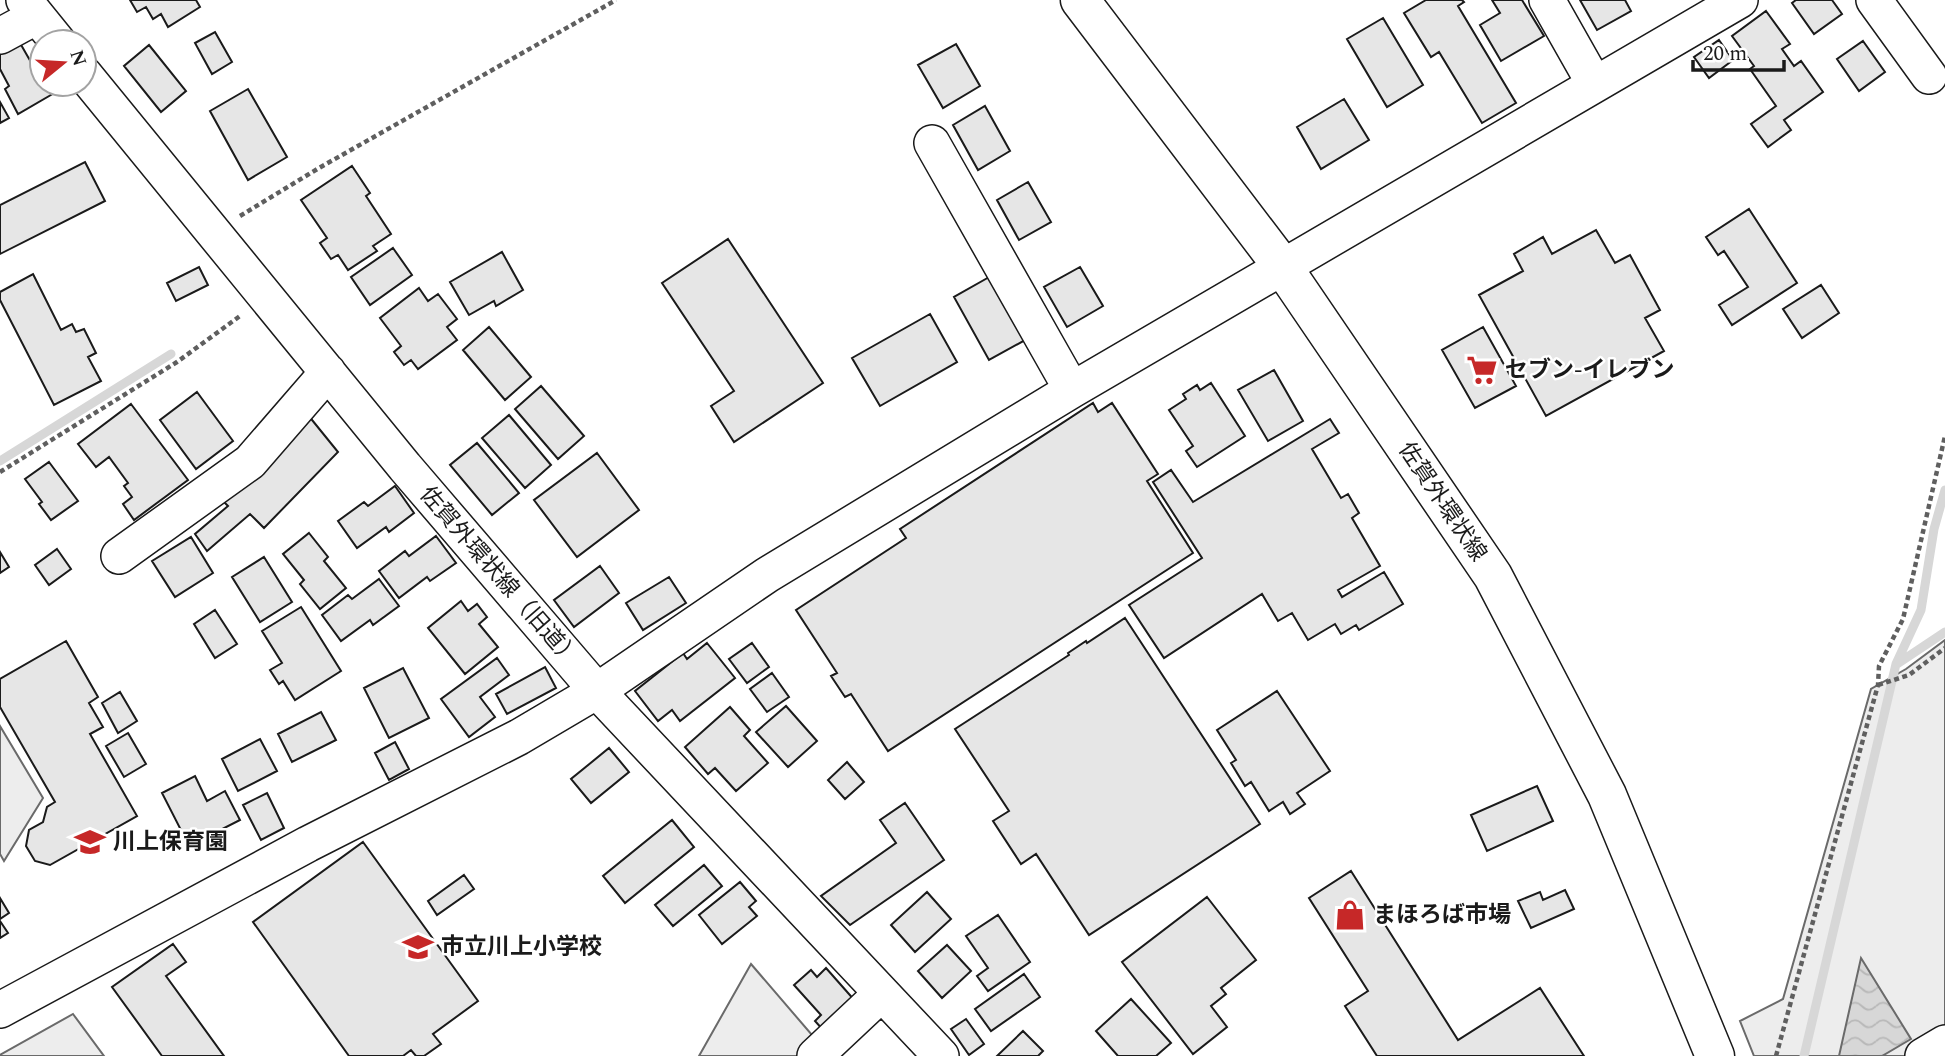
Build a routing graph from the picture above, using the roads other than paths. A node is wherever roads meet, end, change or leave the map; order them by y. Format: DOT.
graph roads {
  1 [pos="1080,0"];
  2 [pos="1547,0"];
  3 [pos="1740,0"];
  4 [pos="1874,0"];
  5 [pos="1101,17"];
  6 [pos="39,19"];
  7 [pos="0,36"];
  8 [pos="1929,76"];
  9 [pos="1594,83"];
  10 [pos="98,91"];
  11 [pos="932,143"];
  12 [pos="1282,266"];
  13 [pos="327,373"];
  14 [pos="1072,390"];
  15 [pos="118,556"];
  16 [pos="597,691"];
  17 [pos="881,994"];
  18 [pos="0,1010"];
  19 [pos="1945,1043"];
  20 [pos="815,1056"];
  21 [pos="941,1056"];
  22 [pos="1716,1056"];
  23 [pos="1923,1056"];
  1 -- 5 [label="main road, 佐賀外環状線"];
  2 -- 9 [label="street"];
  3 -- 9 [label="street"];
  4 -- 8 [label="street"];
  5 -- 12 [label="main road, 佐賀外環状線"];
  6 -- 7 [label="street"];
  9 -- 12 [label="street"];
  10 -- 13 [label="street, 佐賀外環状線（旧道）"];
  11 -- 14 [label="street"];
  12 -- 14 [label="street"];
  12 -- 22 [label="main road, 佐賀外環状線"];
  13 -- 15 [label="street"];
  13 -- 16 [label="street, 佐賀外環状線（旧道）"];
  14 -- 16 [label="street"];
  16 -- 17 [label="street, 佐賀外環状線（旧道）"];
  16 -- 18 [label="street"];
  17 -- 20 [label="street"];
  17 -- 21 [label="street, 佐賀外環状線（旧道）"];
  19 -- 23 [label="street"];
}
